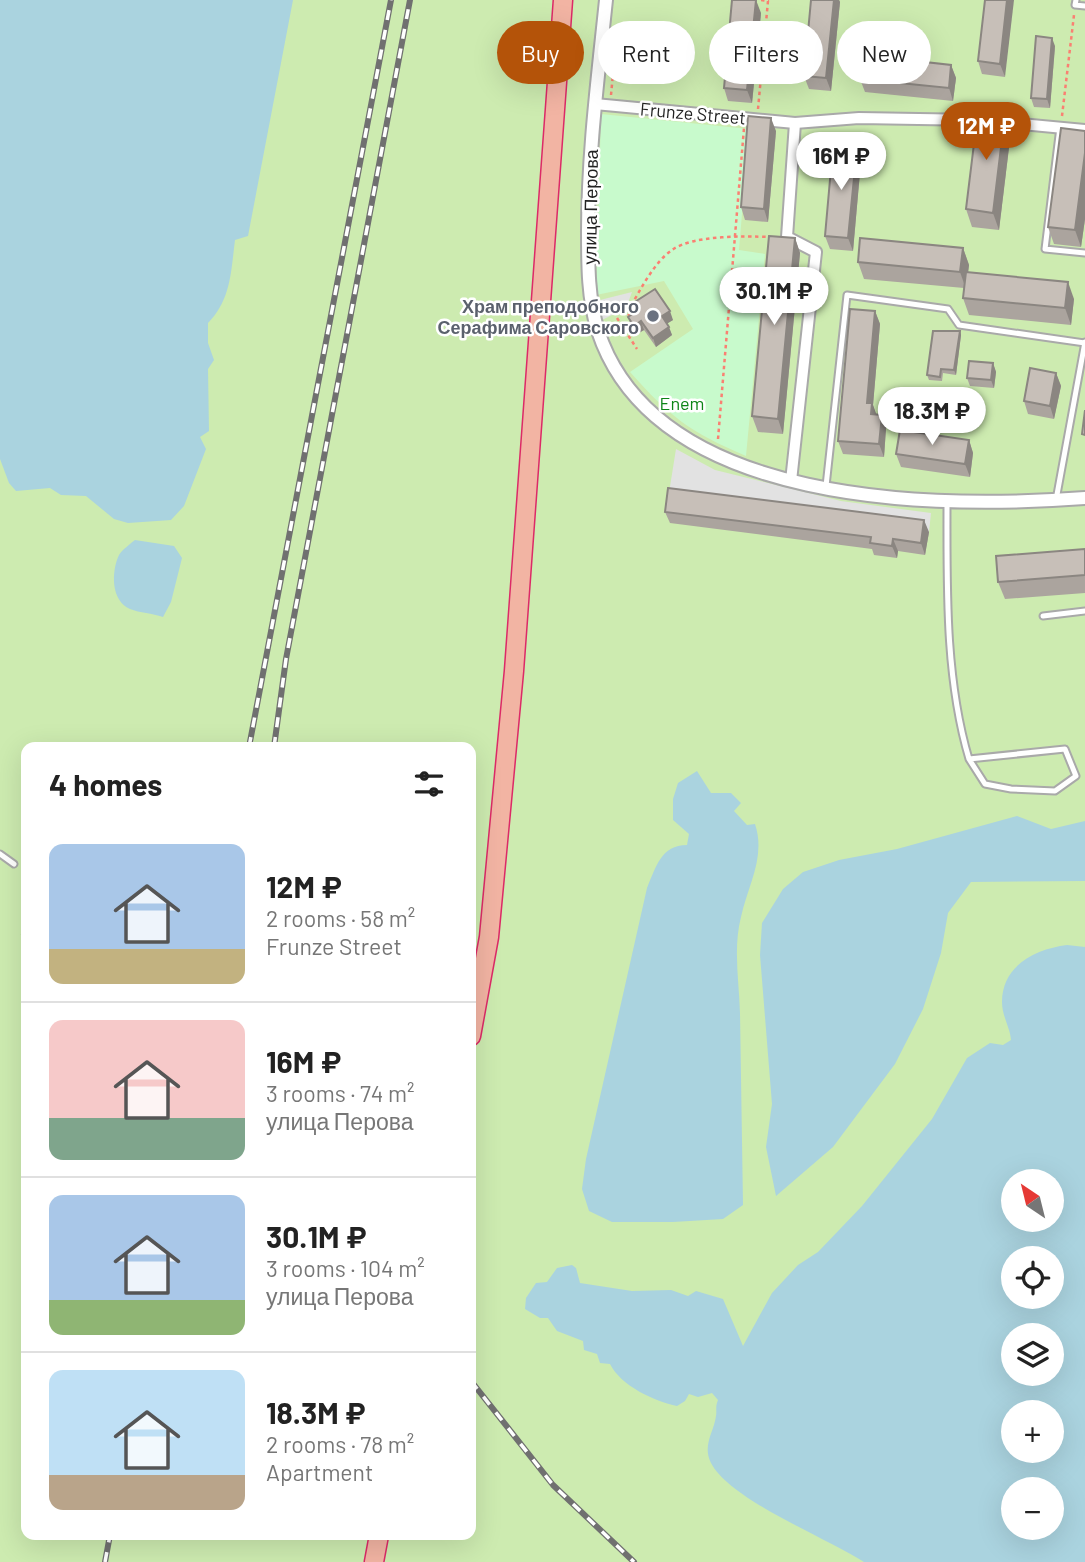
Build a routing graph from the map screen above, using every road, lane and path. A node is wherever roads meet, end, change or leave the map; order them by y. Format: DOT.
graph roads {
  1 [pos="562,0"];
  2 [pos="606,0"];
  3 [pos="760,0"];
  4 [pos="1075,2"];
  5 [pos="1085,6"];
  6 [pos="612,84"];
  7 [pos="595,104"];
  8 [pos="610,105"];
  9 [pos="751,119"];
  10 [pos="795,123"];
  11 [pos="1060,127"];
  12 [pos="1085,130"];
  13 [pos="735,237"];
  14 [pos="787,237"];
  15 [pos="1085,253"];
  16 [pos="617,318"];
  17 [pos="634,323"];
  18 [pos="634,330"];
  19 [pos="627,334"];
  20 [pos="1085,342"];
  21 [pos="638,349"];
  22 [pos="717,454"];
  23 [pos="791,481"];
  24 [pos="826,489"];
  25 [pos="1085,498"];
  26 [pos="1056,500"];
  27 [pos="947,503"];
  28 [pos="1085,611"];
  29 [pos="1043,615"];
  30 [pos="969,760"];
  31 [pos="0,854"];
  32 [pos="15,864"];
  33 [pos="476,1008"];
  34 [pos="378,1540"];
  35 [pos="374,1562"];
  1 -- 33 [label="highway"];
  2 -- 7 [label="street, улица Перова"];
  3 -- 9 [label="path"];
  4 -- 5 [label="lane"];
  4 -- 11 [label="path"];
  6 -- 8 [label="path"];
  7 -- 8 [label="street, Frunze Street"];
  7 -- 22 [label="street, улица Перова"];
  8 -- 9 [label="street, Frunze Street"];
  9 -- 10 [label="street, Frunze Street"];
  9 -- 13 [label="path"];
  10 -- 11 [label="street, Frunze Street"];
  10 -- 14 [label="street"];
  11 -- 12 [label="street, Frunze Street"];
  11 -- 15 [label="lane"];
  13 -- 14 [label="path"];
  13 -- 17 [label="path"];
  13 -- 22 [label="path"];
  14 -- 23 [label="street"];
  16 -- 19 [label="path"];
  18 -- 19 [label="path"];
  19 -- 21 [label="path"];
  20 -- 24 [label="lane"];
  20 -- 26 [label="lane"];
  22 -- 23 [label="street, улица Перова"];
  23 -- 24 [label="street, улица Перова"];
  24 -- 27 [label="street, улица Перова"];
  25 -- 26 [label="street, улица Перова"];
  26 -- 27 [label="street, улица Перова"];
  27 -- 30 [label="lane"];
  28 -- 29 [label="lane"];
  30 -- 30 [label="lane"];
  31 -- 32 [label="lane"];
  34 -- 35 [label="highway"];
}
